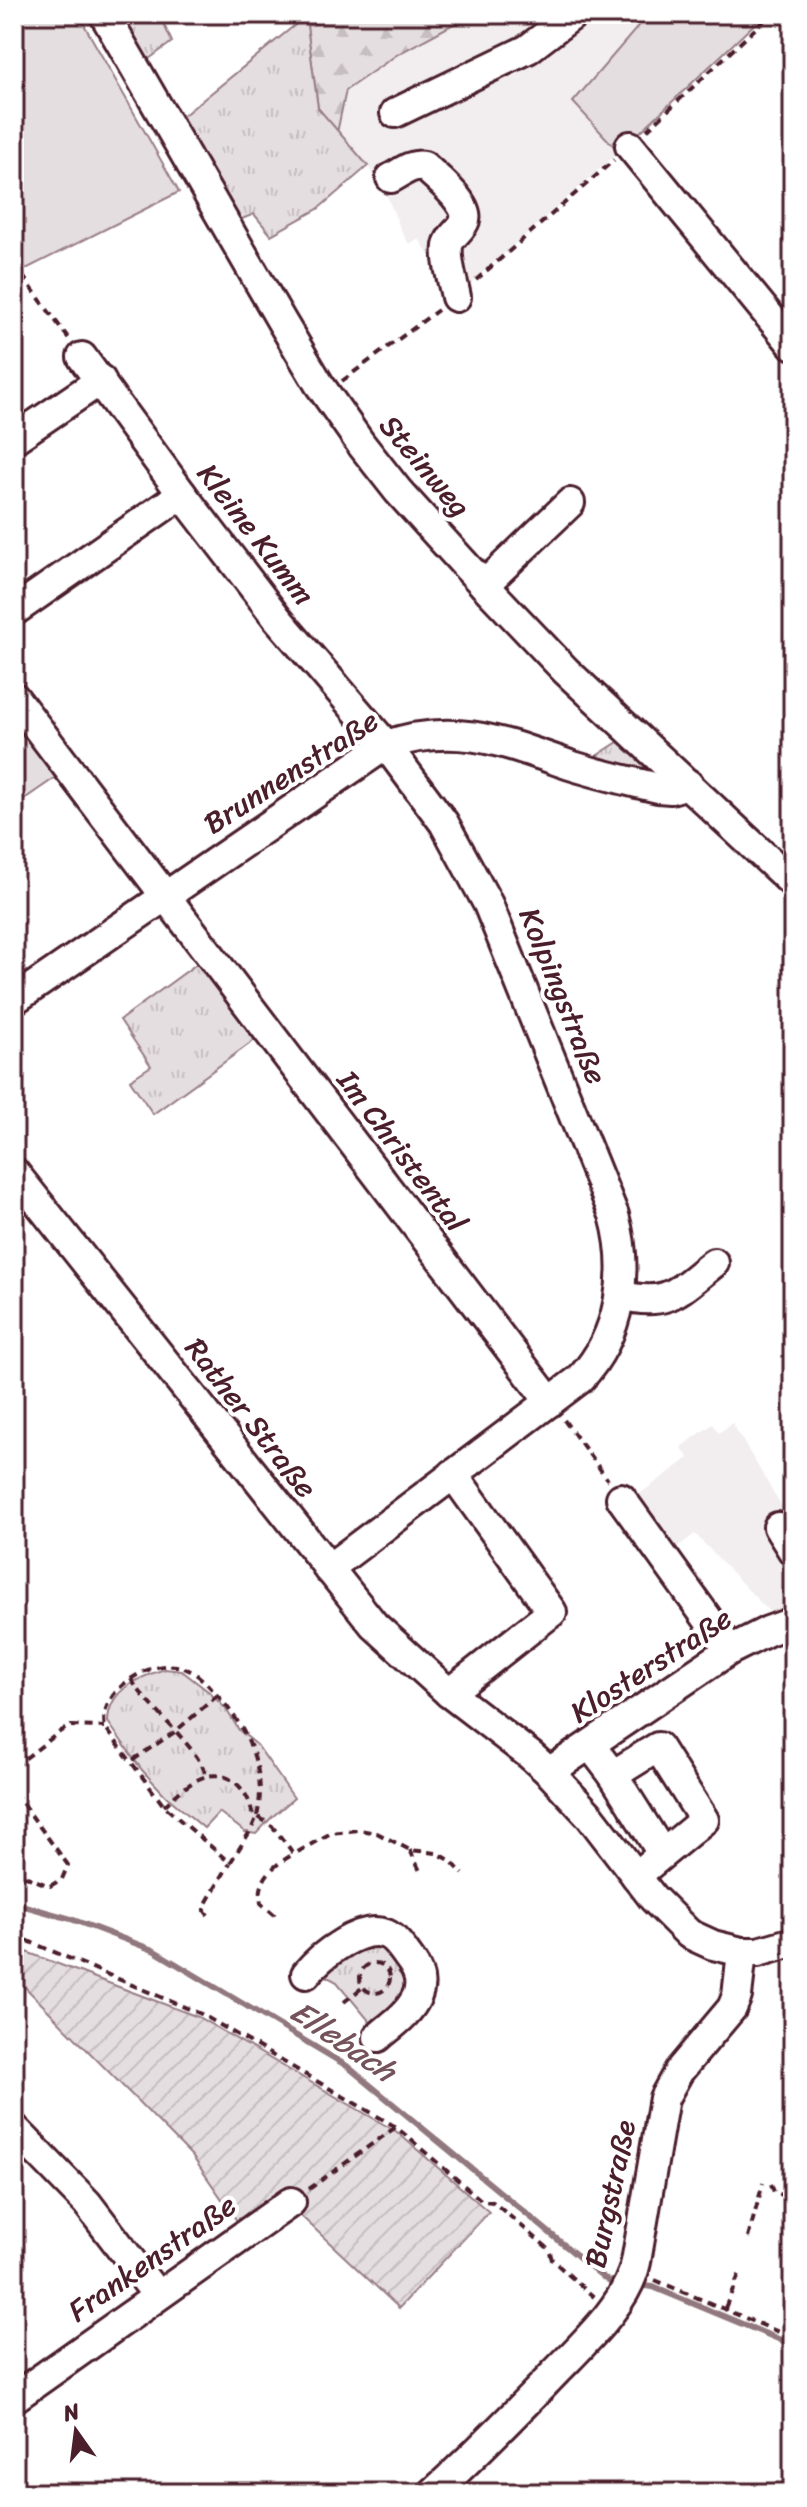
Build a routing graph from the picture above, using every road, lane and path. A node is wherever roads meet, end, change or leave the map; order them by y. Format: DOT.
graph roads {
  1 [pos="104,14"];
  2 [pos="574,14"];
  3 [pos="771,14"];
  4 [pos="395,113"];
  5 [pos="630,146"];
  6 [pos="391,178"];
  7 [pos="14,264"];
  8 [pos="456,297"];
  9 [pos="793,345"];
  10 [pos="82,357"];
  11 [pos="101,380"];
  12 [pos="325,393"];
  13 [pos="14,439"];
  14 [pos="182,494"];
  15 [pos="570,503"];
  16 [pos="484,585"];
  17 [pos="14,611"];
  18 [pos="14,697"];
  19 [pos="386,745"];
  20 [pos="688,784"];
  21 [pos="793,883"];
  22 [pos="164,896"];
  23 [pos="14,1000"];
  24 [pos="14,1172"];
  25 [pos="714,1263"];
  26 [pos="620,1295"];
  27 [pos="550,1402"];
  28 [pos="453,1474"];
  29 [pos="621,1498"];
  30 [pos="328,1569"];
  31 [pos="793,1622"];
  32 [pos="730,1650"];
  33 [pos="131,1679"];
  34 [pos="449,1693"];
  35 [pos="218,1695"];
  36 [pos="105,1727"];
  37 [pos="176,1731"];
  38 [pos="590,1745"];
  39 [pos="133,1760"];
  40 [pos="14,1767"];
  41 [pos="549,1772"];
  42 [pos="613,1775"];
  43 [pos="206,1776"];
  44 [pos="14,1792"];
  45 [pos="164,1806"];
  46 [pos="257,1816"];
  47 [pos="254,1824"];
  48 [pos="410,1850"];
  49 [pos="662,1853"];
  50 [pos="294,1854"];
  51 [pos="230,1863"];
  52 [pos="420,1871"];
  53 [pos="14,1872"];
  54 [pos="463,1874"];
  55 [pos="636,1876"];
  56 [pos="208,1915"];
  57 [pos="275,1915"];
  58 [pos="14,1935"];
  59 [pos="793,1942"];
  60 [pos="742,1952"];
  61 [pos="306,1974"];
  62 [pos="363,1987"];
  63 [pos="344,2002"];
  64 [pos="378,2037"];
  65 [pos="396,2127"];
  66 [pos="14,2128"];
  67 [pos="763,2183"];
  68 [pos="771,2184"];
  69 [pos="793,2199"];
  70 [pos="291,2202"];
  71 [pos="748,2238"];
  72 [pos="741,2270"];
  73 [pos="624,2290"];
  74 [pos="157,2295"];
  75 [pos="725,2308"];
  76 [pos="793,2338"];
  77 [pos="14,2398"];
  78 [pos="433,2493"];
  1 -- 12 [label="street, Steinweg"];
  2 -- 4 [label="street"];
  3 -- 5 [label="path"];
  5 -- 8 [label="path"];
  5 -- 9 [label="street"];
  6 -- 8 [label="street"];
  7 -- 10 [label="path"];
  8 -- 12 [label="path"];
  10 -- 11 [label="street, Kleine Kumm"];
  11 -- 13 [label="street"];
  11 -- 14 [label="street, Kleine Kumm"];
  12 -- 16 [label="street, Steinweg"];
  14 -- 17 [label="street"];
  14 -- 19 [label="street, Kleine Kumm"];
  15 -- 16 [label="street"];
  16 -- 20 [label="street, Steinweg"];
  18 -- 22 [label="street, Im Christental"];
  19 -- 20 [label="street, Brunnenstraße"];
  19 -- 22 [label="street, Brunnenstraße"];
  19 -- 26 [label="street, Kolpingstraße"];
  20 -- 21 [label="street, Steinweg"];
  22 -- 23 [label="street, Brunnenstraße"];
  22 -- 27 [label="street, Im Christental"];
  24 -- 30 [label="street, Rather Straße"];
  25 -- 26 [label="street"];
  26 -- 27 [label="street, Kolpingstraße"];
  27 -- 28 [label="street, Kolpingstraße"];
  27 -- 29 [label="path"];
  28 -- 30 [label="street, Kolpingstraße"];
  28 -- 34 [label="street"];
  29 -- 32 [label="street"];
  30 -- 34 [label="street, Rather Straße"];
  31 -- 32 [label="street, Klosterstraße"];
  32 -- 38 [label="street, Klosterstraße"];
  33 -- 35 [label="path"];
  33 -- 36 [label="path"];
  33 -- 37 [label="path"];
  34 -- 41 [label="street, Rather Straße"];
  35 -- 37 [label="path"];
  35 -- 46 [label="path"];
  36 -- 40 [label="path"];
  36 -- 45 [label="path"];
  37 -- 39 [label="path"];
  37 -- 43 [label="path"];
  38 -- 41 [label="street, Klosterstraße"];
  38 -- 42 [label="street"];
  41 -- 55 [label="street, Rather Straße"];
  42 -- 49 [label="street"];
  42 -- 49 [label="street"];
  43 -- 45 [label="path"];
  43 -- 47 [label="path"];
  44 -- 53 [label="path"];
  45 -- 51 [label="path"];
  46 -- 47 [label="path"];
  46 -- 50 [label="path"];
  47 -- 51 [label="path"];
  48 -- 50 [label="path"];
  48 -- 52 [label="path"];
  48 -- 54 [label="path"];
  49 -- 55 [label="street"];
  50 -- 57 [label="path"];
  51 -- 56 [label="path"];
  55 -- 60 [label="street, Rather Straße"];
  58 -- 65 [label="path"];
  59 -- 60 [label="street"];
  60 -- 73 [label="street, Burgstraße"];
  61 -- 64 [label="street"];
  62 -- 62 [label="path"];
  62 -- 63 [label="path"];
  65 -- 70 [label="path"];
  65 -- 73 [label="path"];
  66 -- 74 [label="street"];
  67 -- 71 [label="path"];
  68 -- 69 [label="path"];
  70 -- 74 [label="street, Frankenstraße"];
  72 -- 75 [label="path"];
  73 -- 75 [label="path"];
  73 -- 78 [label="street, Burgstraße"];
  74 -- 77 [label="street, Frankenstraße"];
  75 -- 76 [label="path"];
}
